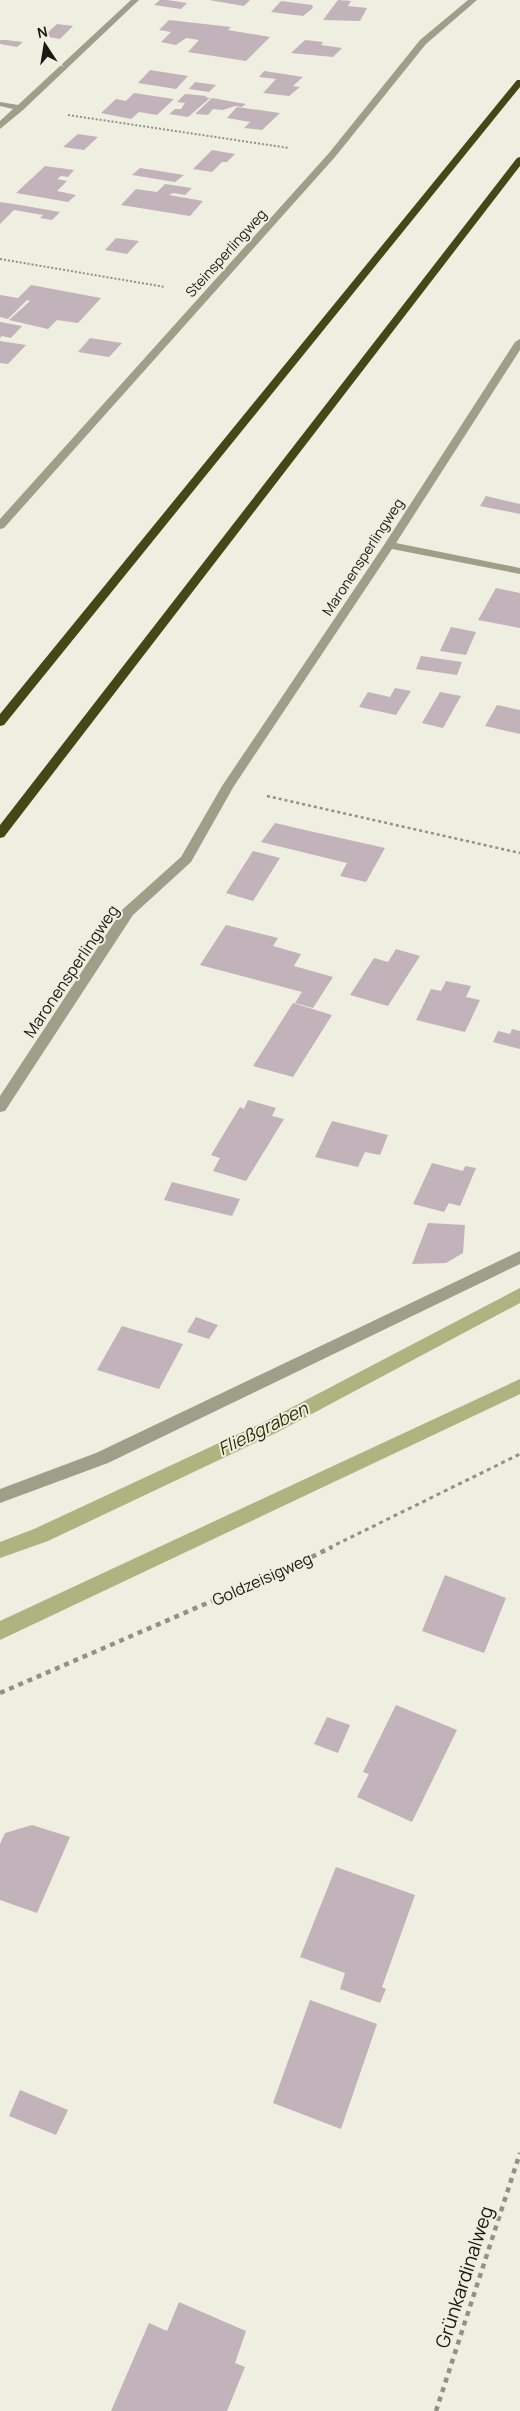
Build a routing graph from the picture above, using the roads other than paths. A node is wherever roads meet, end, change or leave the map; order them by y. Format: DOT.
graph roads {
  1 [pos="134,0"];
  2 [pos="473,0"];
  3 [pos="520,82"];
  4 [pos="0,104"];
  5 [pos="20,108"];
  6 [pos="0,126"];
  7 [pos="520,160"];
  8 [pos="519,346"];
  9 [pos="0,526"];
  10 [pos="390,545"];
  11 [pos="520,571"];
  12 [pos="0,722"];
  13 [pos="0,834"];
  14 [pos="0,1107"];
  15 [pos="520,1257"];
  16 [pos="0,1496"];
  1 -- 5 [label="lane"];
  2 -- 9 [label="lane, Steinsperlingweg"];
  3 -- 12 [label="highway"];
  4 -- 5 [label="lane"];
  5 -- 6 [label="lane"];
  7 -- 13 [label="highway"];
  8 -- 10 [label="lane, Maronensperlingweg"];
  10 -- 11 [label="lane"];
  10 -- 14 [label="lane, Maronensperlingweg"];
  15 -- 16 [label="lane"];
}
